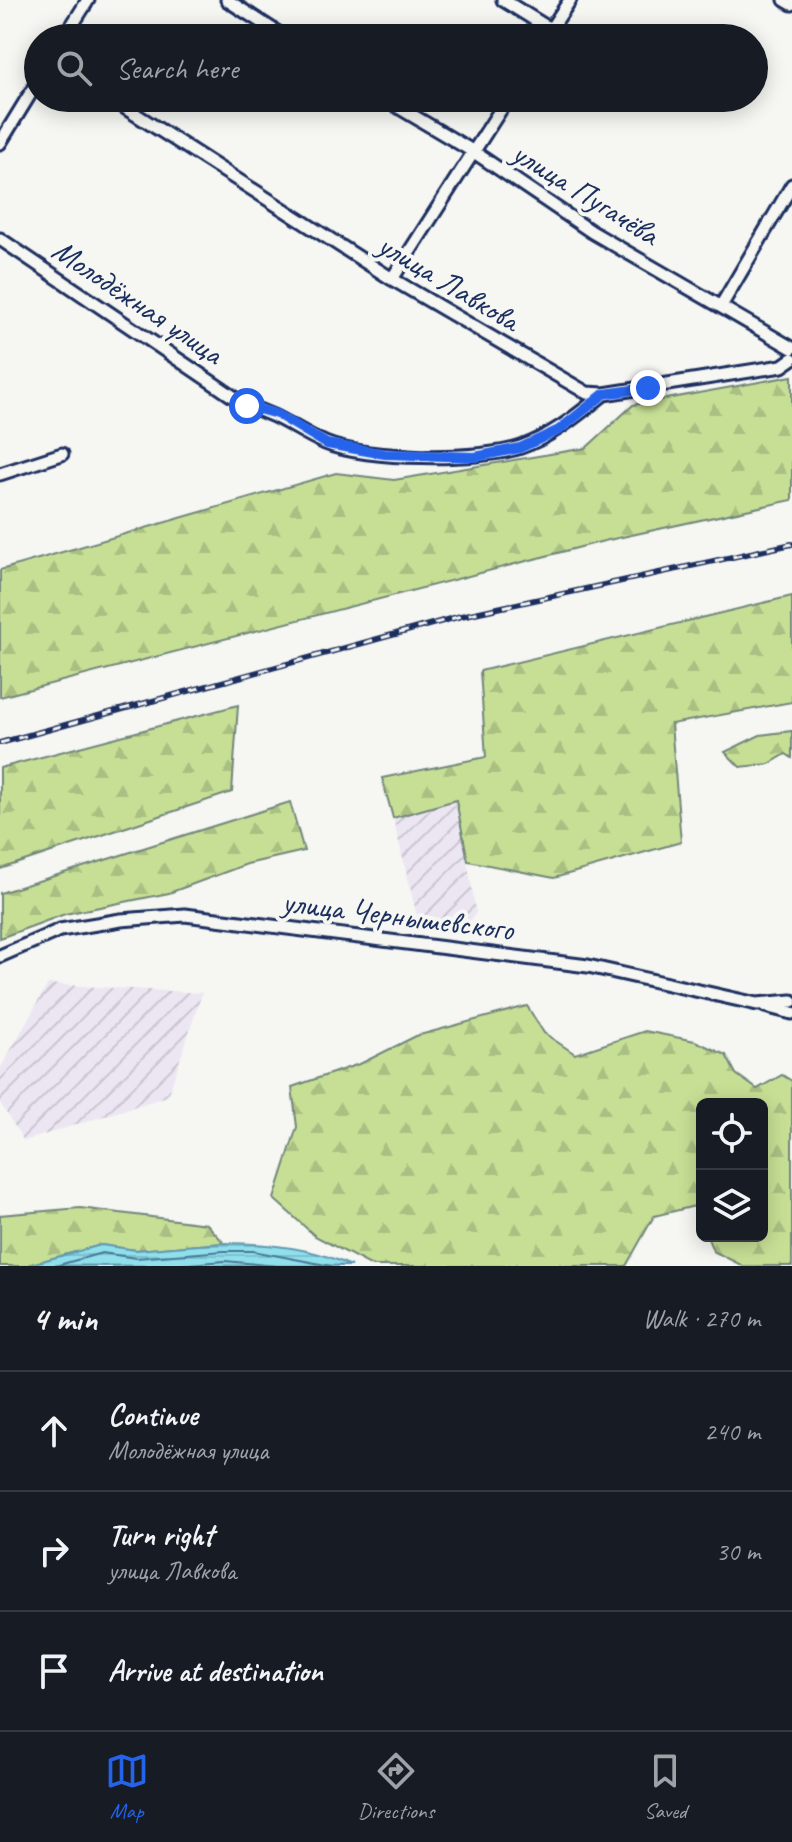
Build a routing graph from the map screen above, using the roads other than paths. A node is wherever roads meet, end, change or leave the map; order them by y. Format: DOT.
graph roads {
  1 [pos="88,0"];
  2 [pos="227,0"];
  3 [pos="503,0"];
  4 [pos="570,0"];
  5 [pos="785,0"];
  6 [pos="792,4"];
  7 [pos="73,24"];
  8 [pos="264,24"];
  9 [pos="535,24"];
  10 [pos="554,24"];
  11 [pos="24,104"];
  12 [pos="132,112"];
  13 [pos="407,112"];
  14 [pos="499,112"];
  15 [pos="0,143"];
  16 [pos="474,152"];
  17 [pos="792,185"];
  18 [pos="0,239"];
  19 [pos="392,279"];
  20 [pos="721,306"];
  21 [pos="791,354"];
  22 [pos="604,394"];
  23 [pos="62,454"];
  24 [pos="0,474"];
  25 [pos="0,956"];
  26 [pos="792,1001"];
  27 [pos="757,1004"];
  28 [pos="792,1013"];
  1 -- 7 [label="street"];
  2 -- 8 [label="street"];
  3 -- 9 [label="street"];
  4 -- 10 [label="street"];
  5 -- 6 [label="street"];
  11 -- 15 [label="street"];
  12 -- 19 [label="street, улица Лавкова"];
  13 -- 16 [label="street, улица Пугачёва"];
  14 -- 16 [label="street"];
  16 -- 19 [label="street"];
  16 -- 20 [label="street, улица Пугачёва"];
  17 -- 20 [label="street"];
  18 -- 22 [label="street, Молодёжная улица"];
  19 -- 22 [label="street, улица Лавкова"];
  20 -- 21 [label="street, улица Пугачёва"];
  21 -- 22 [label="street, улица Лавкова"];
  23 -- 24 [label="street"];
  25 -- 27 [label="street, улица Чернышевского"];
  26 -- 27 [label="street, улица Чернышевского"];
  27 -- 28 [label="street"];
}
